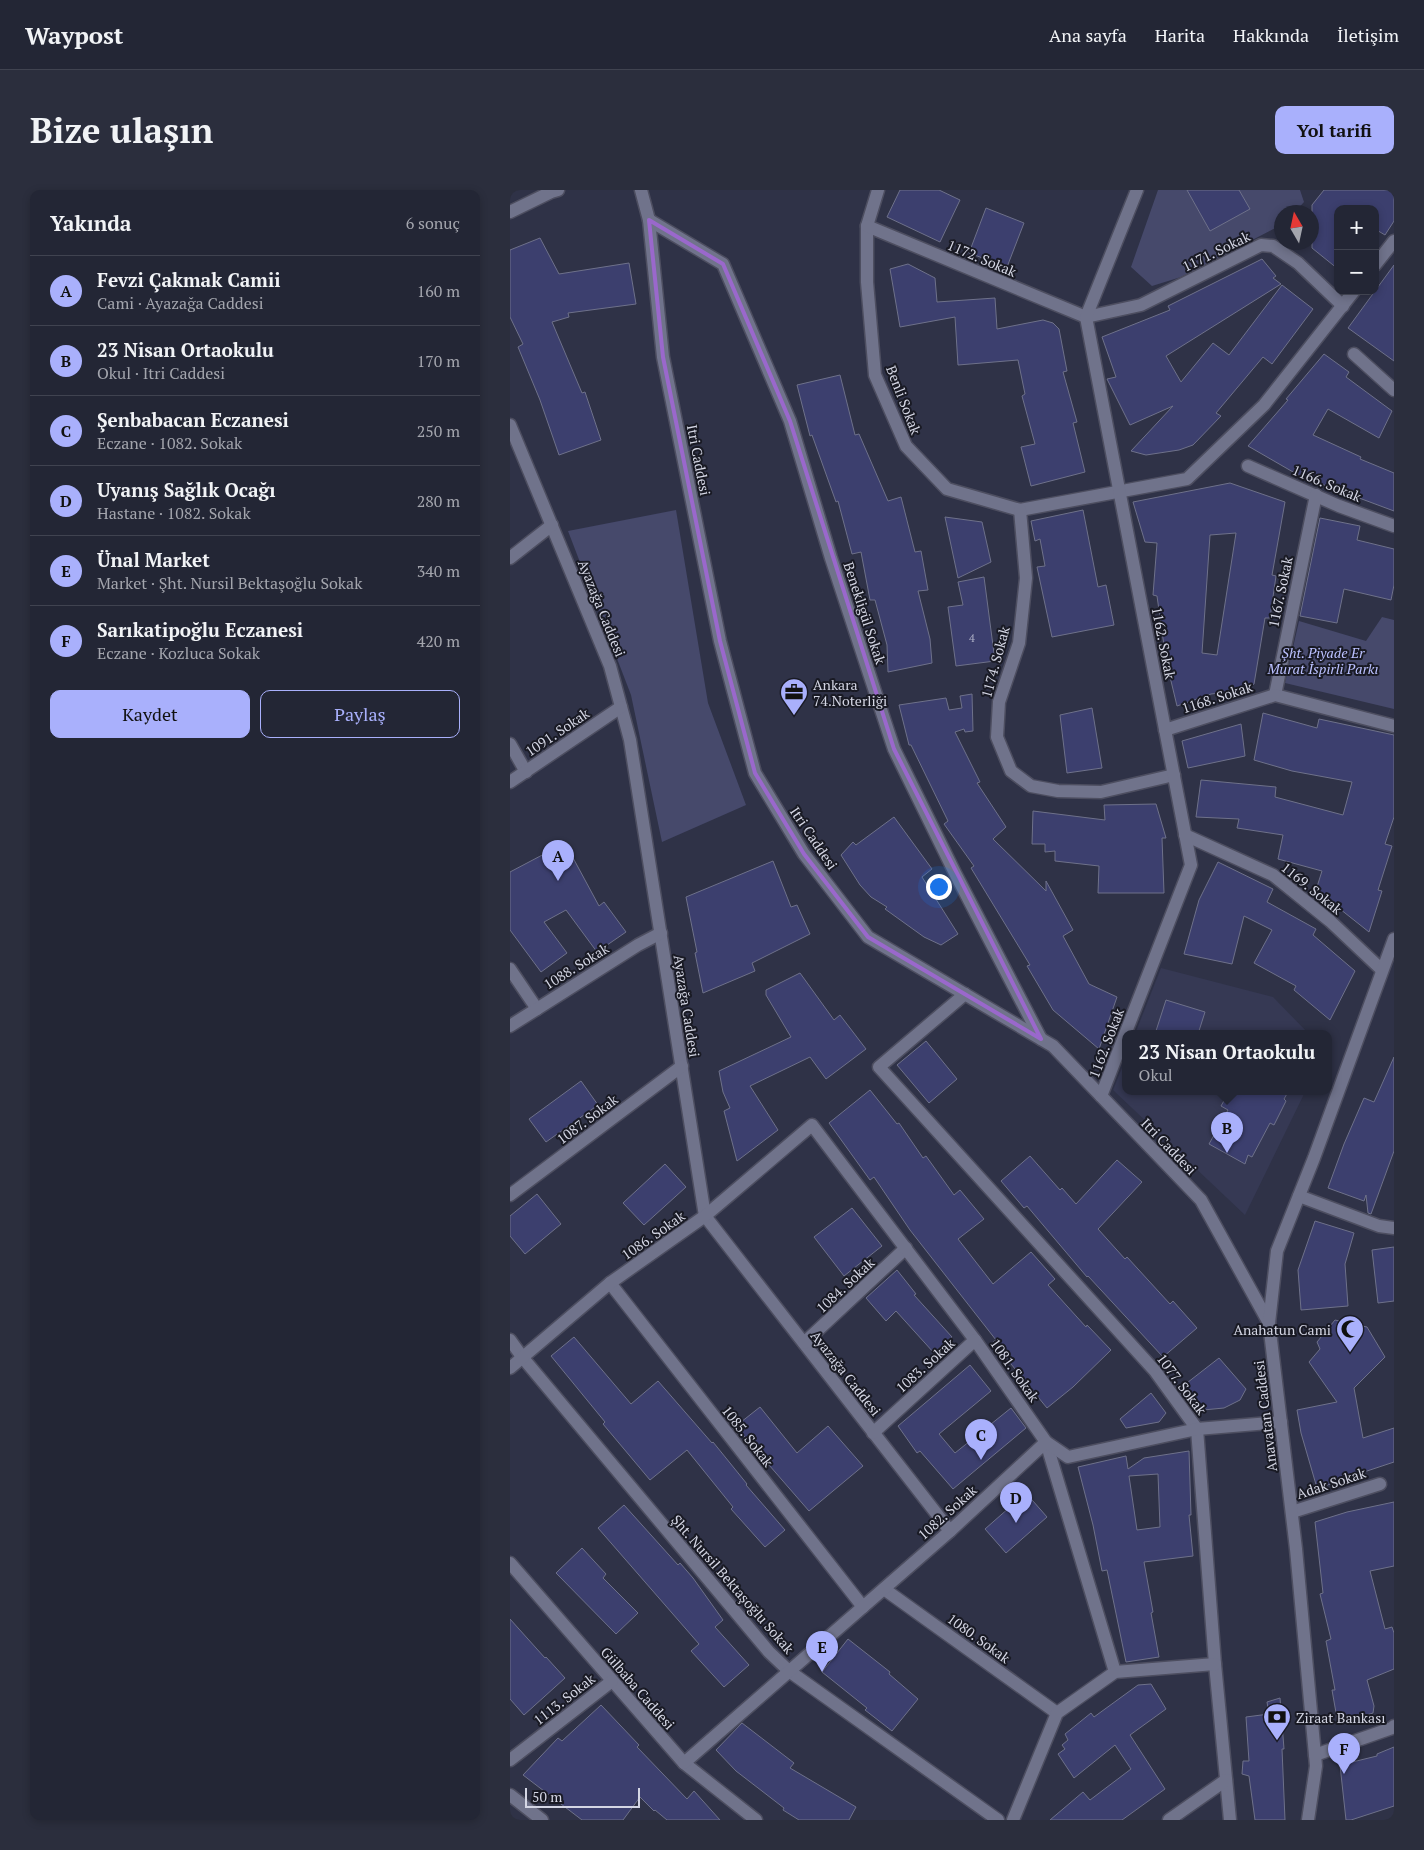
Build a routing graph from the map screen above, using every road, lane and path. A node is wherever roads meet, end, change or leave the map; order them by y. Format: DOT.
graph roads {
  1 [pos="558,190"];
  2 [pos="641,190"];
  3 [pos="878,190"];
  4 [pos="1137,190"];
  5 [pos="510,212"];
  6 [pos="649,220"];
  7 [pos="867,226"];
  8 [pos="1394,241"];
  9 [pos="1379,260"];
  10 [pos="1351,295"];
  11 [pos="1343,306"];
  12 [pos="1086,317"];
  13 [pos="1354,354"];
  14 [pos="1394,390"];
  15 [pos="510,425"];
  16 [pos="1248,466"];
  17 [pos="1120,492"];
  18 [pos="1316,495"];
  19 [pos="1020,510"];
  20 [pos="552,525"];
  21 [pos="1394,526"];
  22 [pos="510,558"];
  23 [pos="1275,695"];
  24 [pos="621,707"];
  25 [pos="1394,726"];
  26 [pos="1165,730"];
  27 [pos="510,744"];
  28 [pos="526,772"];
  29 [pos="1174,775"];
  30 [pos="510,782"];
  31 [pos="1185,835"];
  32 [pos="660,933"];
  33 [pos="1394,938"];
  34 [pos="510,970"];
  35 [pos="1382,970"];
  36 [pos="965,994"];
  37 [pos="537,1009"];
  38 [pos="510,1026"];
  39 [pos="1127,1030"];
  40 [pos="1041,1039"];
  41 [pos="1122,1042"];
  42 [pos="682,1066"];
  43 [pos="1101,1096"];
  44 [pos="812,1125"];
  45 [pos="510,1195"];
  46 [pos="1299,1196"];
  47 [pos="705,1216"];
  48 [pos="1394,1228"];
  49 [pos="906,1248"];
  50 [pos="610,1283"];
  51 [pos="1269,1323"];
  52 [pos="510,1340"];
  53 [pos="975,1340"];
  54 [pos="804,1343"];
  55 [pos="523,1358"];
  56 [pos="510,1368"];
  57 [pos="1281,1422"];
  58 [pos="1198,1429"];
  59 [pos="873,1433"];
  60 [pos="1046,1442"];
  61 [pos="1380,1484"];
  62 [pos="1292,1512"];
  63 [pos="950,1531"];
  64 [pos="510,1563"];
  65 [pos="884,1588"];
  66 [pos="863,1607"];
  67 [pos="1215,1664"];
  68 [pos="789,1671"];
  69 [pos="1115,1672"];
  70 [pos="612,1681"];
  71 [pos="1057,1712"];
  72 [pos="1394,1726"];
  73 [pos="1315,1755"];
  74 [pos="510,1760"];
  75 [pos="684,1763"];
  76 [pos="1226,1780"];
  77 [pos="510,1795"];
  78 [pos="542,1820"];
  79 [pos="756,1820"];
  80 [pos="998,1820"];
  81 [pos="1013,1820"];
  82 [pos="1169,1820"];
  83 [pos="1230,1820"];
  84 [pos="1308,1820"];
  1 -- 5 [label="street"];
  2 -- 6 [label="street, Itri Caddesi"];
  3 -- 7 [label="street, Benli Sokak"];
  4 -- 12 [label="street"];
  6 -- 36 [label="street, Itri Caddesi"];
  6 -- 40 [label="street, Benekligül Sokak"];
  7 -- 12 [label="street, 1172. Sokak"];
  7 -- 19 [label="street, Benli Sokak"];
  8 -- 9 [label="street"];
  10 -- 11 [label="street, Benli Sokak"];
  11 -- 12 [label="street, 1171. Sokak"];
  11 -- 17 [label="street, Benli Sokak"];
  12 -- 17 [label="street, 1162. Sokak"];
  13 -- 14 [label="street"];
  15 -- 20 [label="street, Ayazağa Caddesi"];
  16 -- 18 [label="street, 1166. Sokak"];
  17 -- 19 [label="street, Benli Sokak"];
  17 -- 26 [label="street, 1162. Sokak"];
  18 -- 21 [label="street, 1166. Sokak"];
  18 -- 23 [label="street, 1167. Sokak"];
  19 -- 29 [label="street, 1174. Sokak"];
  20 -- 22 [label="street"];
  20 -- 24 [label="street, Ayazağa Caddesi"];
  23 -- 25 [label="street, 1168. Sokak"];
  23 -- 26 [label="street, 1168. Sokak"];
  24 -- 28 [label="street, 1091. Sokak"];
  24 -- 32 [label="street, Ayazağa Caddesi"];
  26 -- 29 [label="street, 1162. Sokak"];
  27 -- 28 [label="street"];
  28 -- 30 [label="street, 1091. Sokak"];
  29 -- 31 [label="street, 1162. Sokak"];
  31 -- 35 [label="street, 1169. Sokak"];
  31 -- 39 [label="street, 1162. Sokak"];
  32 -- 37 [label="street, 1088. Sokak"];
  32 -- 42 [label="street, Ayazağa Caddesi"];
  33 -- 35 [label="street, Anavatan Caddesi"];
  34 -- 37 [label="street"];
  35 -- 46 [label="street, Anavatan Caddesi"];
  36 -- 40 [label="street, Itri Caddesi"];
  36 -- 58 [label="street, 1077. Sokak"];
  37 -- 38 [label="street, 1088. Sokak"];
  40 -- 43 [label="street, Itri Caddesi"];
  41 -- 43 [label="street, 1162. Sokak"];
  42 -- 45 [label="street, 1087. Sokak"];
  42 -- 47 [label="street, Ayazağa Caddesi"];
  43 -- 51 [label="street, Itri Caddesi"];
  44 -- 47 [label="street, 1086. Sokak"];
  44 -- 49 [label="street, 1081. Sokak"];
  46 -- 48 [label="street"];
  46 -- 51 [label="street, Anavatan Caddesi"];
  47 -- 50 [label="street, 1086. Sokak"];
  47 -- 54 [label="street, Ayazağa Caddesi"];
  49 -- 53 [label="street, 1081. Sokak"];
  49 -- 54 [label="street, 1084. Sokak"];
  50 -- 55 [label="street, 1086. Sokak"];
  50 -- 66 [label="street, 1085. Sokak"];
  51 -- 57 [label="street, Anavatan Caddesi"];
  52 -- 55 [label="street, Şht. Nursil Bektaşoğlu Sokak"];
  53 -- 59 [label="street, 1083. Sokak"];
  53 -- 60 [label="street, 1081. Sokak"];
  54 -- 59 [label="street, Ayazağa Caddesi"];
  55 -- 56 [label="street, 1086. Sokak"];
  55 -- 68 [label="street, Şht. Nursil Bektaşoğlu Sokak"];
  57 -- 58 [label="street"];
  57 -- 62 [label="street, Anavatan Caddesi"];
  58 -- 60 [label="street"];
  58 -- 67 [label="street, 1077. Sokak"];
  59 -- 63 [label="street, Ayazağa Caddesi"];
  60 -- 63 [label="street, 1082. Sokak"];
  60 -- 69 [label="street, 1081. Sokak"];
  61 -- 62 [label="street, Adak Sokak"];
  62 -- 73 [label="street, Anavatan Caddesi"];
  63 -- 65 [label="street, 1082. Sokak"];
  64 -- 70 [label="street, Gülbaba Caddesi"];
  65 -- 66 [label="street, 1082. Sokak"];
  65 -- 71 [label="street, 1080. Sokak"];
  66 -- 68 [label="street, 1082. Sokak"];
  67 -- 69 [label="street"];
  67 -- 76 [label="street, 1077. Sokak"];
  68 -- 75 [label="street, 1082. Sokak"];
  68 -- 80 [label="street, Şht. Nursil Bektaşoğlu Sokak"];
  69 -- 71 [label="street"];
  70 -- 74 [label="street, 1113. Sokak"];
  70 -- 75 [label="street, Gülbaba Caddesi"];
  71 -- 81 [label="street"];
  72 -- 73 [label="street"];
  73 -- 84 [label="street, Anavatan Caddesi"];
  75 -- 79 [label="street, Gülbaba Caddesi"];
  76 -- 82 [label="street"];
  76 -- 83 [label="street, 1077. Sokak"];
  77 -- 78 [label="street"];
}
